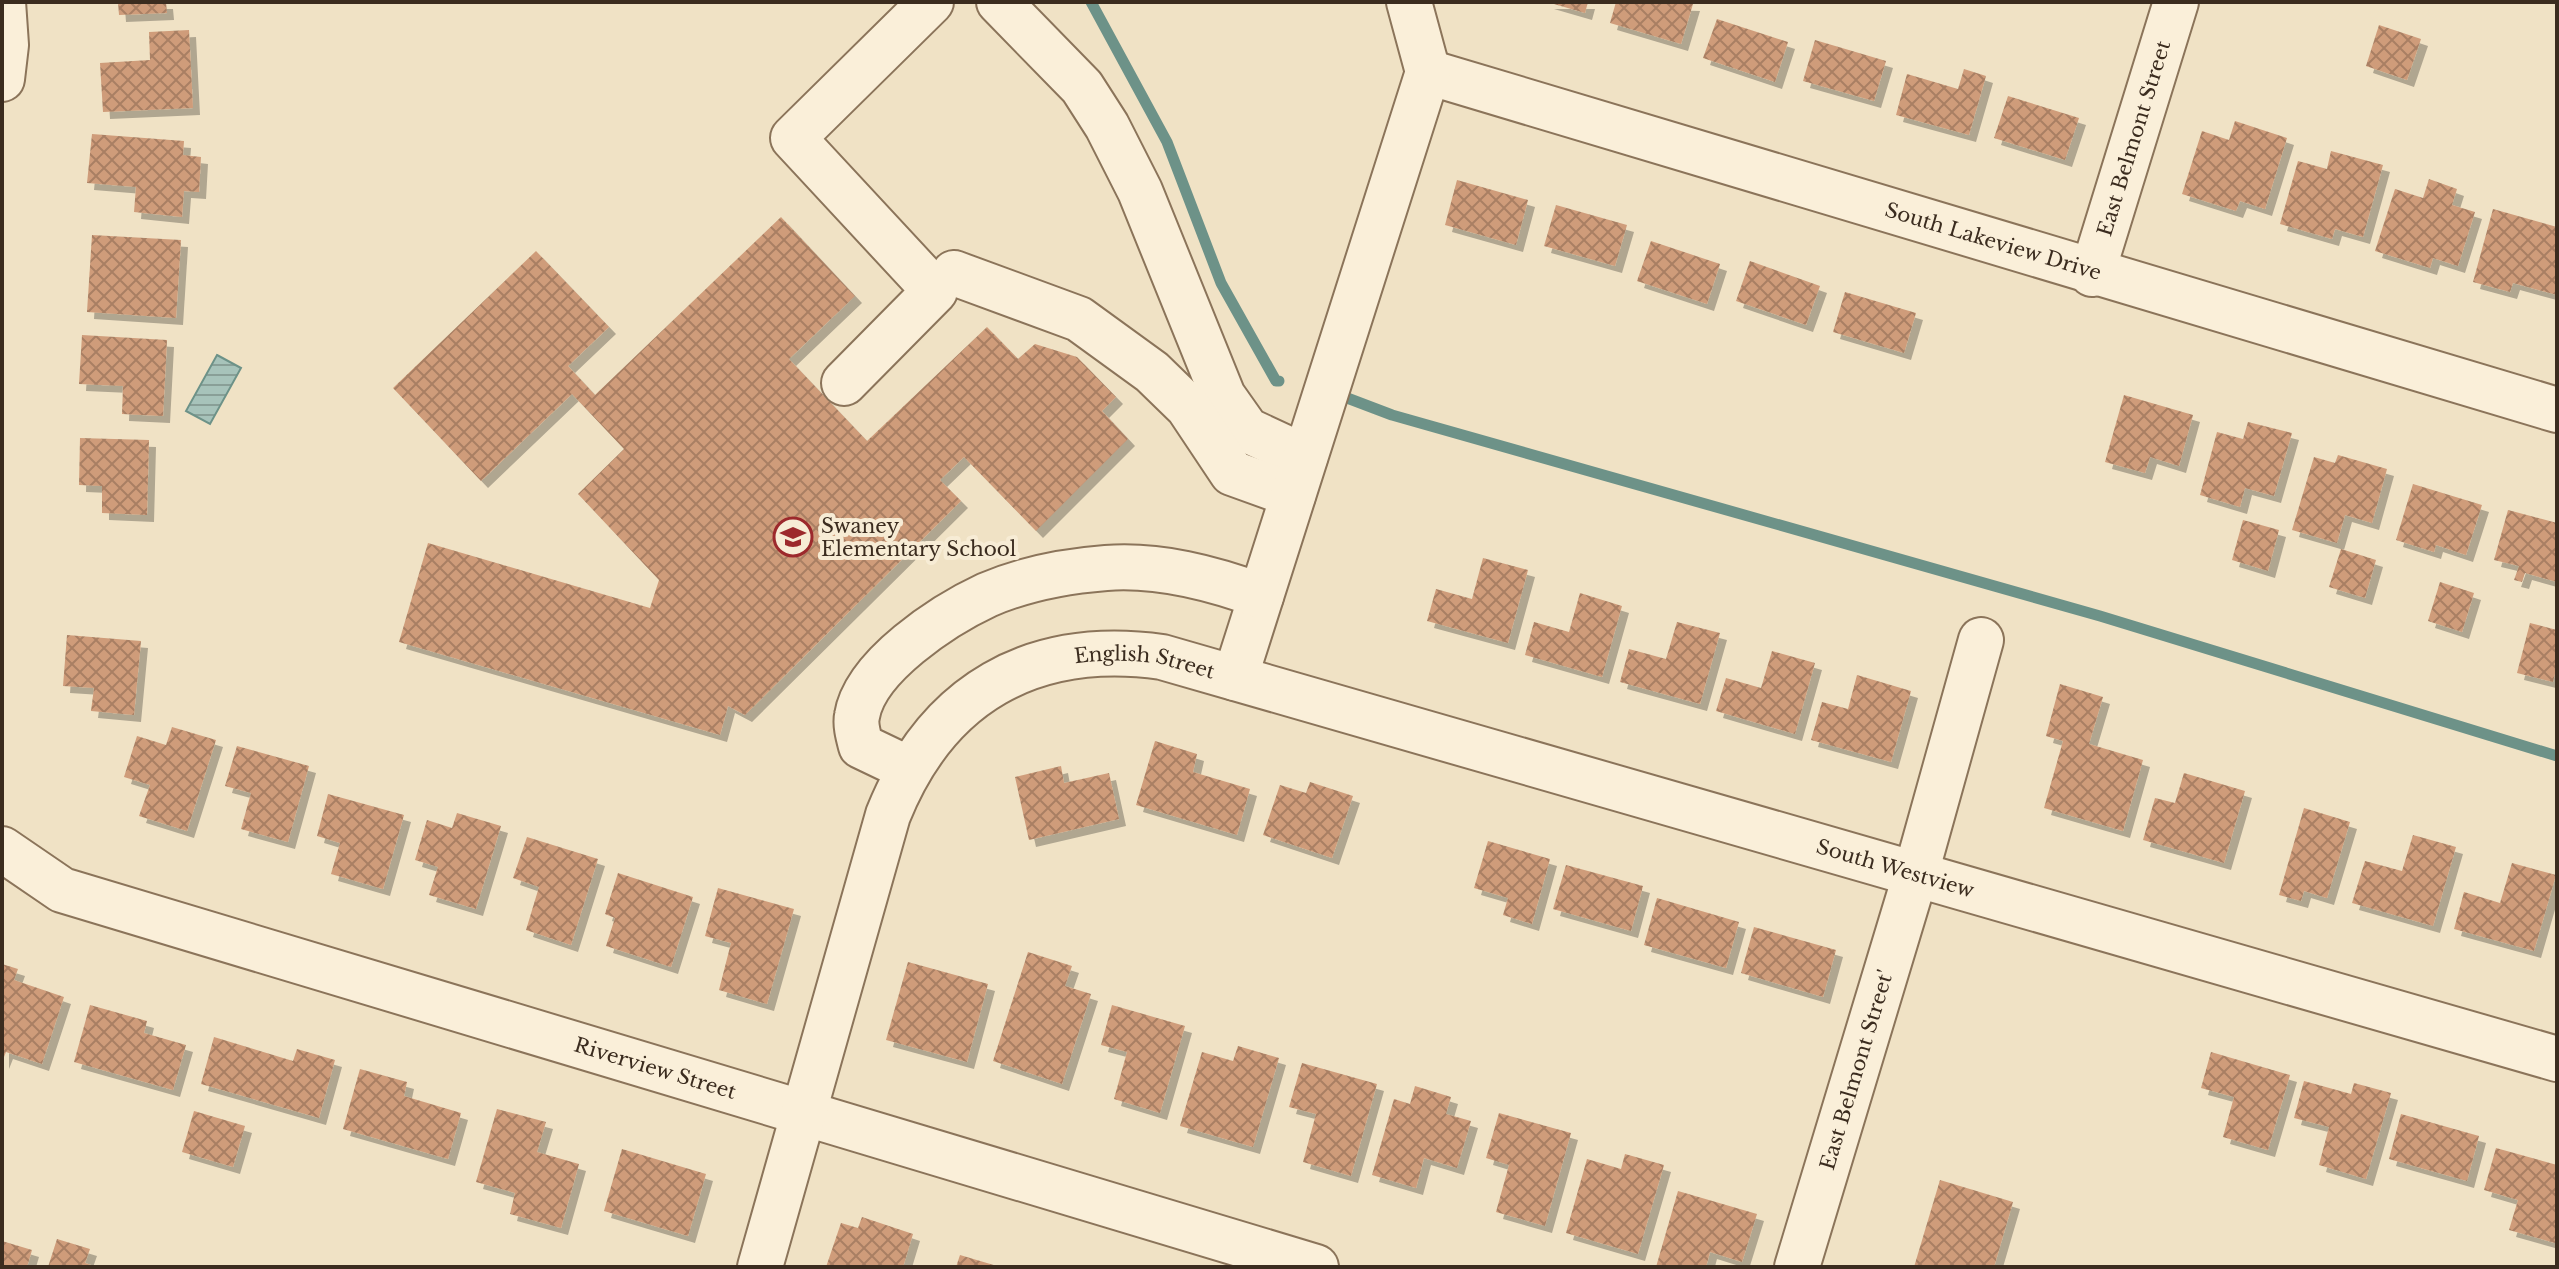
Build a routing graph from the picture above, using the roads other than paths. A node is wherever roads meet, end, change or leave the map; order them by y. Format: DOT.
graph roads {
  1 [pos="3,2"];
  2 [pos="931,2"];
  3 [pos="999,2"];
  4 [pos="1409,2"];
  5 [pos="2176,2"];
  6 [pos="1428,72"];
  7 [pos="2,79"];
  8 [pos="954,273"];
  9 [pos="2092,274"];
  10 [pos="844,383"];
  11 [pos="2557,410"];
  12 [pos="1299,476"];
  13 [pos="1261,596"];
  14 [pos="1981,640"];
  15 [pos="1235,678"];
  16 [pos="909,769"];
  17 [pos="2,849"];
  18 [pos="1916,873"];
  19 [pos="2557,1059"];
  20 [pos="804,1114"];
  21 [pos="760,1267"];
  22 [pos="1316,1267"];
  23 [pos="1797,1267"];
  1 -- 7 [label="street"];
  2 -- 10 [label="street"];
  3 -- 12 [label="street"];
  4 -- 6 [label="street"];
  5 -- 9 [label="street, East Belmont Street"];
  6 -- 9 [label="street, South Lakeview Drive"];
  6 -- 12 [label="street, English Street"];
  8 -- 12 [label="street"];
  9 -- 11 [label="street, South Lakeview Drive"];
  12 -- 13 [label="street, English Street"];
  13 -- 15 [label="street, English Street"];
  13 -- 16 [label="street"];
  14 -- 18 [label="street"];
  15 -- 16 [label="street, English Street"];
  15 -- 18 [label="street, South Westview"];
  16 -- 20 [label="street, English Street"];
  17 -- 20 [label="street, Riverview Street"];
  18 -- 19 [label="street, South Westview"];
  18 -- 23 [label="street, East Belmont Street'"];
  20 -- 21 [label="street, English Street"];
  20 -- 22 [label="street, Riverview Street"];
}
